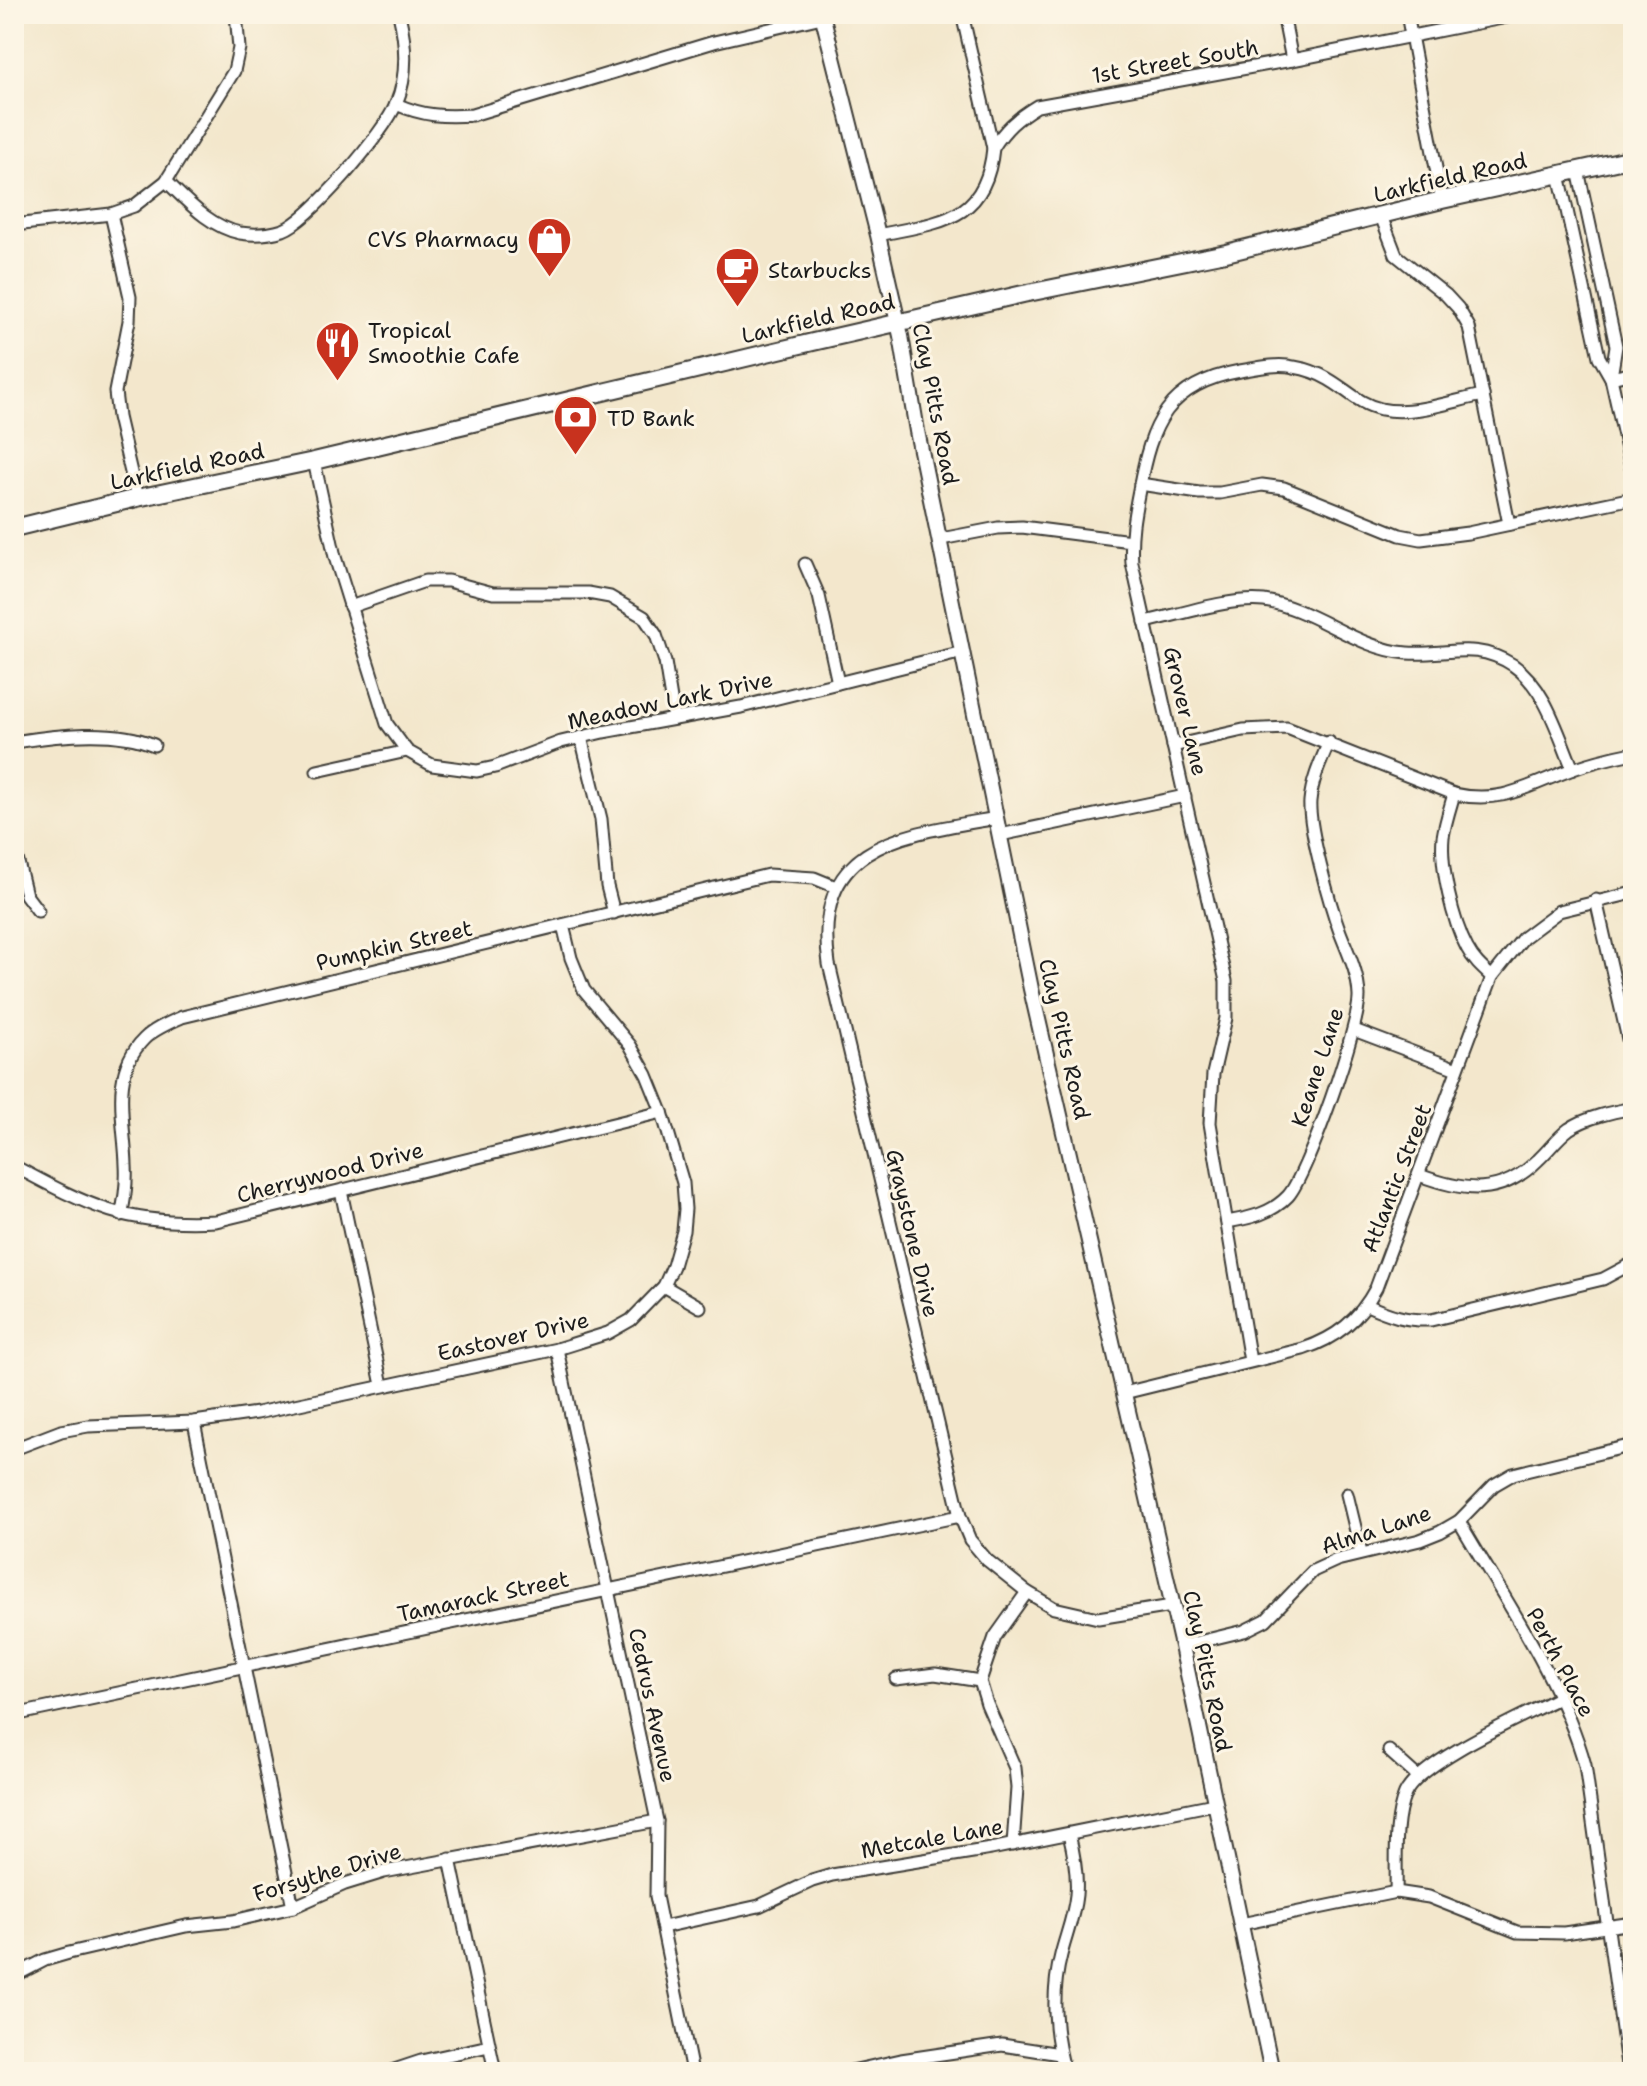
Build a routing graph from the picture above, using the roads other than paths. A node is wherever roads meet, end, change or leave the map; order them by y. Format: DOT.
graph roads {
  1 [pos="236,14"];
  2 [pos="399,14"];
  3 [pos="962,14"];
  4 [pos="1283,14"];
  5 [pos="1407,14"];
  6 [pos="1522,14"];
  7 [pos="822,16"];
  8 [pos="1411,34"];
  9 [pos="1292,60"];
  10 [pos="396,104"];
  11 [pos="993,148"];
  12 [pos="1633,158"];
  13 [pos="1578,170"];
  14 [pos="1559,174"];
  15 [pos="166,181"];
  16 [pos="1442,200"];
  17 [pos="111,214"];
  18 [pos="1381,216"];
  19 [pos="14,225"];
  20 [pos="878,235"];
  21 [pos="1593,241"];
  22 [pos="1575,245"];
  23 [pos="897,323"];
  24 [pos="1633,373"];
  25 [pos="1611,378"];
  26 [pos="1483,395"];
  27 [pos="314,461"];
  28 [pos="1633,476"];
  29 [pos="1140,484"];
  30 [pos="137,498"];
  31 [pos="1633,498"];
  32 [pos="1509,524"];
  33 [pos="14,528"];
  34 [pos="941,539"];
  35 [pos="1131,541"];
  36 [pos="805,564"];
  37 [pos="350,607"];
  38 [pos="1145,622"];
  39 [pos="963,652"];
  40 [pos="838,683"];
  41 [pos="674,718"];
  42 [pos="581,737"];
  43 [pos="14,742"];
  44 [pos="1329,742"];
  45 [pos="154,745"];
  46 [pos="1173,746"];
  47 [pos="407,751"];
  48 [pos="1633,753"];
  49 [pos="1573,769"];
  50 [pos="317,771"];
  51 [pos="1454,794"];
  52 [pos="1185,796"];
  53 [pos="997,818"];
  54 [pos="1000,835"];
  55 [pos="14,846"];
  56 [pos="836,887"];
  57 [pos="1633,893"];
  58 [pos="1596,900"];
  59 [pos="38,911"];
  60 [pos="614,913"];
  61 [pos="563,925"];
  62 [pos="1492,977"];
  63 [pos="1354,1030"];
  64 [pos="1633,1061"];
  65 [pos="1457,1069"];
  66 [pos="1633,1108"];
  67 [pos="662,1112"];
  68 [pos="14,1166"];
  69 [pos="1419,1175"];
  70 [pos="341,1191"];
  71 [pos="121,1215"];
  72 [pos="1227,1222"];
  73 [pos="1633,1263"];
  74 [pos="664,1286"];
  75 [pos="1367,1305"];
  76 [pos="700,1307"];
  77 [pos="557,1349"];
  78 [pos="1250,1361"];
  79 [pos="382,1385"];
  80 [pos="1124,1393"];
  81 [pos="194,1422"];
  82 [pos="1633,1445"];
  83 [pos="14,1449"];
  84 [pos="1347,1494"];
  85 [pos="960,1516"];
  86 [pos="1459,1521"];
  87 [pos="1361,1552"];
  88 [pos="608,1590"];
  89 [pos="1027,1592"];
  90 [pos="1172,1606"];
  91 [pos="1182,1646"];
  92 [pos="244,1666"];
  93 [pos="896,1679"];
  94 [pos="980,1681"];
  95 [pos="1560,1697"];
  96 [pos="14,1715"];
  97 [pos="1389,1751"];
  98 [pos="1418,1777"];
  99 [pos="1214,1804"];
  100 [pos="657,1821"];
  101 [pos="1069,1834"];
  102 [pos="1013,1845"];
  103 [pos="450,1859"];
  104 [pos="1396,1892"];
  105 [pos="293,1907"];
  106 [pos="1633,1923"];
  107 [pos="1241,1924"];
  108 [pos="1607,1926"];
  109 [pos="663,1927"];
  110 [pos="14,1976"];
  111 [pos="489,2046"];
  112 [pos="1060,2054"];
  113 [pos="881,2069"];
  114 [pos="388,2072"];
  115 [pos="495,2072"];
  116 [pos="692,2072"];
  117 [pos="847,2072"];
  118 [pos="1065,2072"];
  119 [pos="1272,2072"];
  120 [pos="1628,2072"];
  1 -- 15 [label="street"];
  2 -- 10 [label="street"];
  3 -- 11 [label="street"];
  4 -- 9 [label="street"];
  5 -- 8 [label="street"];
  6 -- 8 [label="street, 1st Street South"];
  7 -- 10 [label="street"];
  7 -- 20 [label="street, Clay Pitts Road"];
  8 -- 9 [label="street, 1st Street South"];
  8 -- 16 [label="street"];
  9 -- 11 [label="street, 1st Street South"];
  10 -- 15 [label="street"];
  11 -- 20 [label="street"];
  12 -- 13 [label="main road, Larkfield Road"];
  13 -- 14 [label="main road, Larkfield Road"];
  13 -- 21 [label="street"];
  14 -- 16 [label="main road, Larkfield Road"];
  14 -- 22 [label="street"];
  15 -- 17 [label="street"];
  16 -- 18 [label="main road, Larkfield Road"];
  17 -- 19 [label="street"];
  17 -- 30 [label="street"];
  18 -- 23 [label="main road, Larkfield Road"];
  18 -- 26 [label="street"];
  20 -- 23 [label="street, Clay Pitts Road"];
  21 -- 22 [label="street"];
  21 -- 25 [label="street"];
  22 -- 25 [label="street"];
  23 -- 27 [label="main road, Larkfield Road"];
  23 -- 34 [label="street, Clay Pitts Road"];
  24 -- 25 [label="street"];
  25 -- 28 [label="street"];
  26 -- 29 [label="street, Grover Lane"];
  26 -- 32 [label="street"];
  27 -- 30 [label="main road, Larkfield Road"];
  27 -- 37 [label="street"];
  29 -- 32 [label="street"];
  29 -- 35 [label="street, Grover Lane"];
  30 -- 33 [label="main road, Larkfield Road"];
  31 -- 32 [label="street"];
  34 -- 35 [label="street"];
  34 -- 39 [label="street, Clay Pitts Road"];
  35 -- 38 [label="street, Grover Lane"];
  36 -- 40 [label="street"];
  37 -- 41 [label="street"];
  37 -- 47 [label="street"];
  38 -- 46 [label="street, Grover Lane"];
  38 -- 49 [label="street"];
  39 -- 40 [label="street, Meadow Lark Drive"];
  39 -- 53 [label="street, Clay Pitts Road"];
  40 -- 41 [label="street, Meadow Lark Drive"];
  41 -- 42 [label="street, Meadow Lark Drive"];
  42 -- 47 [label="street, Meadow Lark Drive"];
  42 -- 60 [label="street"];
  43 -- 45 [label="street"];
  44 -- 46 [label="street"];
  44 -- 51 [label="street"];
  44 -- 63 [label="street, Keane Lane"];
  46 -- 52 [label="street, Grover Lane"];
  47 -- 50 [label="street"];
  48 -- 49 [label="street"];
  49 -- 51 [label="street"];
  51 -- 62 [label="street"];
  52 -- 54 [label="street"];
  52 -- 72 [label="street, Grover Lane"];
  53 -- 54 [label="street, Clay Pitts Road"];
  53 -- 56 [label="street, Graystone Drive"];
  54 -- 80 [label="street, Clay Pitts Road"];
  55 -- 59 [label="street"];
  56 -- 60 [label="street, Pumpkin Street"];
  56 -- 85 [label="street, Graystone Drive"];
  57 -- 58 [label="street, Atlantic Street"];
  58 -- 62 [label="street, Atlantic Street"];
  58 -- 64 [label="street"];
  60 -- 61 [label="street, Pumpkin Street"];
  61 -- 67 [label="street, Eastover Drive"];
  61 -- 71 [label="street, Pumpkin Street"];
  62 -- 65 [label="street, Atlantic Street"];
  63 -- 65 [label="street"];
  63 -- 72 [label="street, Keane Lane"];
  65 -- 69 [label="street, Atlantic Street"];
  66 -- 69 [label="street"];
  67 -- 70 [label="street, Cherrywood Drive"];
  67 -- 74 [label="street, Eastover Drive"];
  68 -- 71 [label="street, Cherrywood Drive"];
  69 -- 75 [label="street, Atlantic Street"];
  70 -- 71 [label="street, Cherrywood Drive"];
  70 -- 79 [label="street"];
  72 -- 78 [label="street, Grover Lane"];
  73 -- 75 [label="street"];
  74 -- 76 [label="street"];
  74 -- 77 [label="street, Eastover Drive"];
  75 -- 78 [label="street, Atlantic Street"];
  77 -- 79 [label="street, Eastover Drive"];
  77 -- 88 [label="street, Cedrus Avenue"];
  78 -- 80 [label="street, Atlantic Street"];
  79 -- 81 [label="street, Eastover Drive"];
  80 -- 90 [label="street, Clay Pitts Road"];
  81 -- 83 [label="street, Eastover Drive"];
  81 -- 92 [label="street"];
  82 -- 86 [label="street, Alma Lane"];
  84 -- 87 [label="street"];
  85 -- 88 [label="street, Tamarack Street"];
  85 -- 89 [label="street, Graystone Drive"];
  86 -- 87 [label="street, Alma Lane"];
  86 -- 95 [label="street, Perth Place"];
  87 -- 91 [label="street, Alma Lane"];
  88 -- 92 [label="street, Tamarack Street"];
  88 -- 100 [label="street, Cedrus Avenue"];
  89 -- 90 [label="street, Graystone Drive"];
  89 -- 94 [label="street"];
  90 -- 91 [label="street, Clay Pitts Road"];
  91 -- 99 [label="street, Clay Pitts Road"];
  92 -- 96 [label="street, Tamarack Street"];
  92 -- 105 [label="street"];
  93 -- 94 [label="street"];
  94 -- 102 [label="street"];
  95 -- 98 [label="street"];
  95 -- 108 [label="street, Perth Place"];
  97 -- 98 [label="street"];
  98 -- 104 [label="street"];
  99 -- 101 [label="street, Metcale Lane"];
  99 -- 107 [label="street, Clay Pitts Road"];
  100 -- 103 [label="street, Forsythe Drive"];
  100 -- 109 [label="street, Cedrus Avenue"];
  101 -- 102 [label="street, Metcale Lane"];
  101 -- 112 [label="street"];
  102 -- 109 [label="street, Metcale Lane"];
  103 -- 105 [label="street, Forsythe Drive"];
  103 -- 111 [label="street"];
  104 -- 107 [label="street"];
  104 -- 108 [label="street"];
  105 -- 110 [label="street, Forsythe Drive"];
  106 -- 108 [label="street"];
  107 -- 119 [label="street, Clay Pitts Road"];
  108 -- 120 [label="street, Perth Place"];
  109 -- 116 [label="street, Cedrus Avenue"];
  111 -- 114 [label="street"];
  111 -- 115 [label="street"];
  112 -- 113 [label="street"];
  112 -- 118 [label="street"];
  113 -- 117 [label="street"];
}
